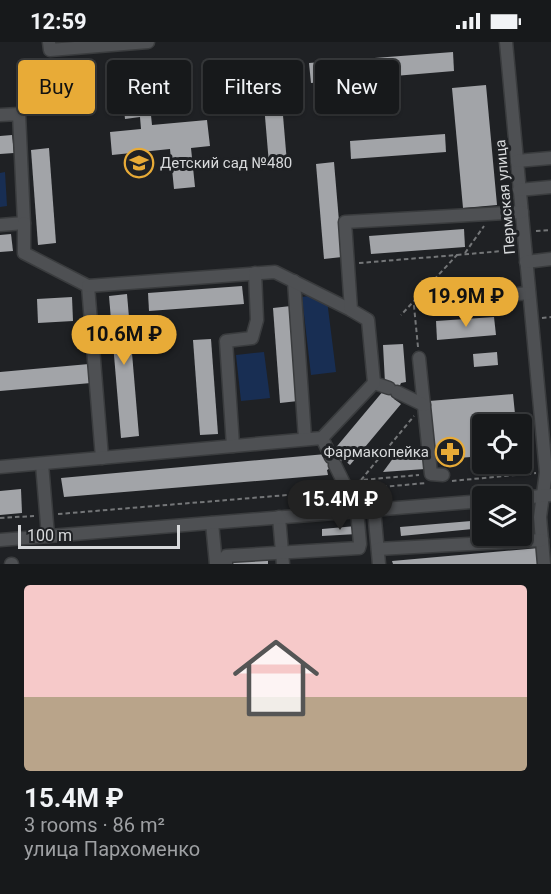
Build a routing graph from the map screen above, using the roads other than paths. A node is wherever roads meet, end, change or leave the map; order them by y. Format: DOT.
graph roads {
  1 [pos="49,42"];
  2 [pos="148,42"];
  3 [pos="506,42"];
  4 [pos="0,115"];
  5 [pos="551,158"];
  6 [pos="517,161"];
  7 [pos="551,187"];
  8 [pos="519,190"];
  9 [pos="522,212"];
  10 [pos="24,223"];
  11 [pos="0,225"];
  12 [pos="526,256"];
  13 [pos="551,260"];
  14 [pos="255,273"];
  15 [pos="294,281"];
  16 [pos="88,286"];
  17 [pos="529,294"];
  18 [pos="434,302"];
  19 [pos="351,310"];
  20 [pos="419,358"];
  21 [pos="374,382"];
  22 [pos="424,405"];
  23 [pos="322,438"];
  24 [pos="305,439"];
  25 [pos="233,446"];
  26 [pos="102,458"];
  27 [pos="42,464"];
  28 [pos="0,468"];
  29 [pos="439,478"];
  30 [pos="547,496"];
  31 [pos="532,497"];
  32 [pos="472,502"];
  33 [pos="374,509"];
  34 [pos="357,510"];
  35 [pos="279,517"];
  36 [pos="212,523"];
  37 [pos="48,536"];
  38 [pos="0,540"];
  39 [pos="542,540"];
  40 [pos="378,549"];
  41 [pos="283,558"];
  42 [pos="216,564"];
  43 [pos="226,564"];
  44 [pos="379,564"];
  45 [pos="544,564"];
  1 -- 2 [label="street"];
  3 -- 6 [label="street, Пермская улица"];
  4 -- 10 [label="street"];
  5 -- 6 [label="street"];
  6 -- 8 [label="street, Пермская улица"];
  7 -- 8 [label="street"];
  8 -- 9 [label="street, Пермская улица"];
  9 -- 12 [label="street, Пермская улица"];
  9 -- 19 [label="street"];
  10 -- 11 [label="street"];
  10 -- 16 [label="street"];
  12 -- 13 [label="street"];
  12 -- 17 [label="street, Пермская улица"];
  14 -- 15 [label="street"];
  14 -- 16 [label="street"];
  14 -- 25 [label="street"];
  15 -- 19 [label="street"];
  15 -- 24 [label="street"];
  16 -- 26 [label="street"];
  17 -- 18 [label="street"];
  17 -- 30 [label="street, Пермская улица"];
  19 -- 21 [label="street"];
  20 -- 22 [label="street"];
  21 -- 22 [label="street"];
  21 -- 23 [label="street"];
  22 -- 29 [label="street"];
  23 -- 24 [label="street"];
  23 -- 34 [label="street"];
  24 -- 25 [label="street"];
  25 -- 26 [label="street"];
  26 -- 27 [label="street"];
  27 -- 28 [label="street"];
  27 -- 37 [label="street"];
  30 -- 31 [label="street"];
  30 -- 39 [label="street, Пермская улица"];
  32 -- 33 [label="street"];
  33 -- 34 [label="street"];
  33 -- 40 [label="street"];
  34 -- 35 [label="street"];
  34 -- 41 [label="street"];
  35 -- 36 [label="street"];
  35 -- 41 [label="street"];
  36 -- 37 [label="street"];
  36 -- 42 [label="street"];
  37 -- 38 [label="street"];
  39 -- 40 [label="street"];
  39 -- 45 [label="street, Пермская улица"];
  40 -- 44 [label="street"];
  41 -- 43 [label="street"];
}
